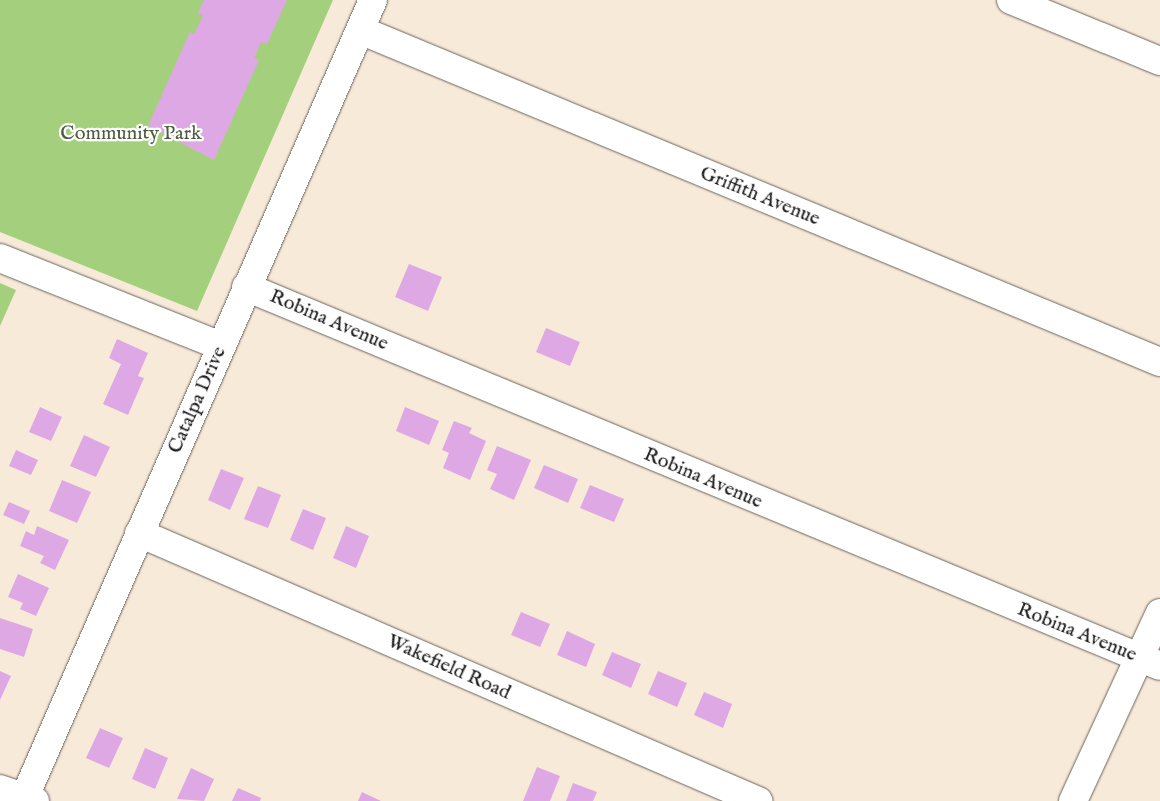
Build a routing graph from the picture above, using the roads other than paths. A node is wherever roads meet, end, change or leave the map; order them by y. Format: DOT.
graph roads {
  1 [pos="373,0"];
  2 [pos="1011,0"];
  3 [pos="360,30"];
  4 [pos="1160,61"];
  5 [pos="0,258"];
  6 [pos="246,287"];
  7 [pos="221,346"];
  8 [pos="1160,362"];
  9 [pos="139,533"];
  10 [pos="1160,613"];
  11 [pos="1151,662"];
  12 [pos="21,797"];
  13 [pos="758,801"];
  14 [pos="1073,801"];
  1 -- 3 [label="street, Catalpa Drive"];
  2 -- 4 [label="street"];
  3 -- 6 [label="street, Catalpa Drive"];
  3 -- 8 [label="street, Griffith Avenue"];
  5 -- 7 [label="street"];
  6 -- 7 [label="street, Catalpa Drive"];
  6 -- 11 [label="street, Robina Avenue"];
  7 -- 9 [label="street, Catalpa Drive"];
  9 -- 12 [label="street, Catalpa Drive"];
  9 -- 13 [label="street, Wakefield Road"];
  10 -- 11 [label="street"];
  11 -- 14 [label="street"];
}
